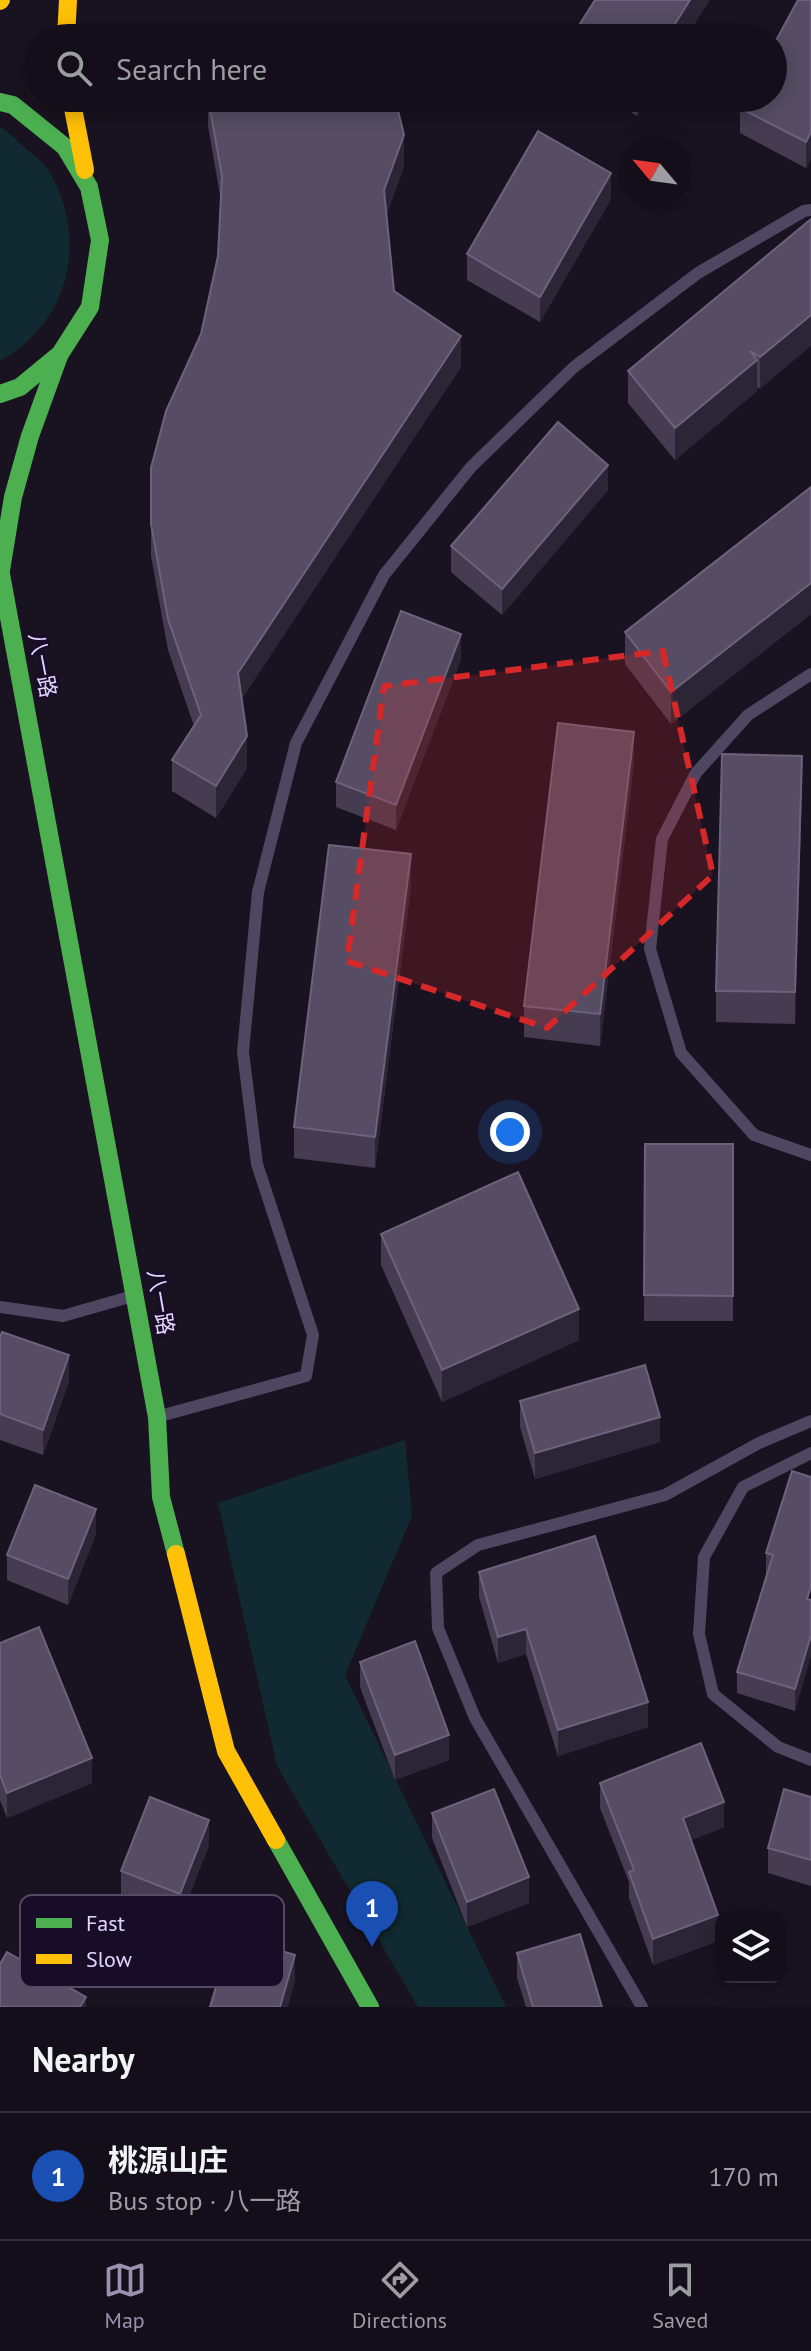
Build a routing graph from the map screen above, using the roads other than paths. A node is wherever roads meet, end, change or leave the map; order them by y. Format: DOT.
graph roads {
  1 [pos="68,0"];
  2 [pos="67,24"];
  3 [pos="0,102"];
  4 [pos="74,112"];
  5 [pos="89,187"];
  6 [pos="811,210"];
  7 [pos="60,354"];
  8 [pos="0,394"];
  9 [pos="0,570"];
  10 [pos="811,674"];
  11 [pos="811,1155"];
  12 [pos="135,1295"];
  13 [pos="0,1307"];
  14 [pos="157,1417"];
  15 [pos="811,1421"];
  16 [pos="811,1453"];
  17 [pos="811,1760"];
  18 [pos="370,2007"];
  19 [pos="642,2007"];
  1 -- 2 [label="main road"];
  3 -- 5 [label="main road"];
  4 -- 5 [label="main road"];
  5 -- 7 [label="main road"];
  6 -- 14 [label="lane"];
  7 -- 8 [label="main road"];
  7 -- 9 [label="main road, 八一路"];
  9 -- 12 [label="main road, 八一路"];
  10 -- 11 [label="lane"];
  12 -- 13 [label="lane"];
  12 -- 14 [label="main road, 八一路"];
  14 -- 18 [label="main road, 八一路"];
  15 -- 19 [label="lane"];
  16 -- 17 [label="lane"];
}
